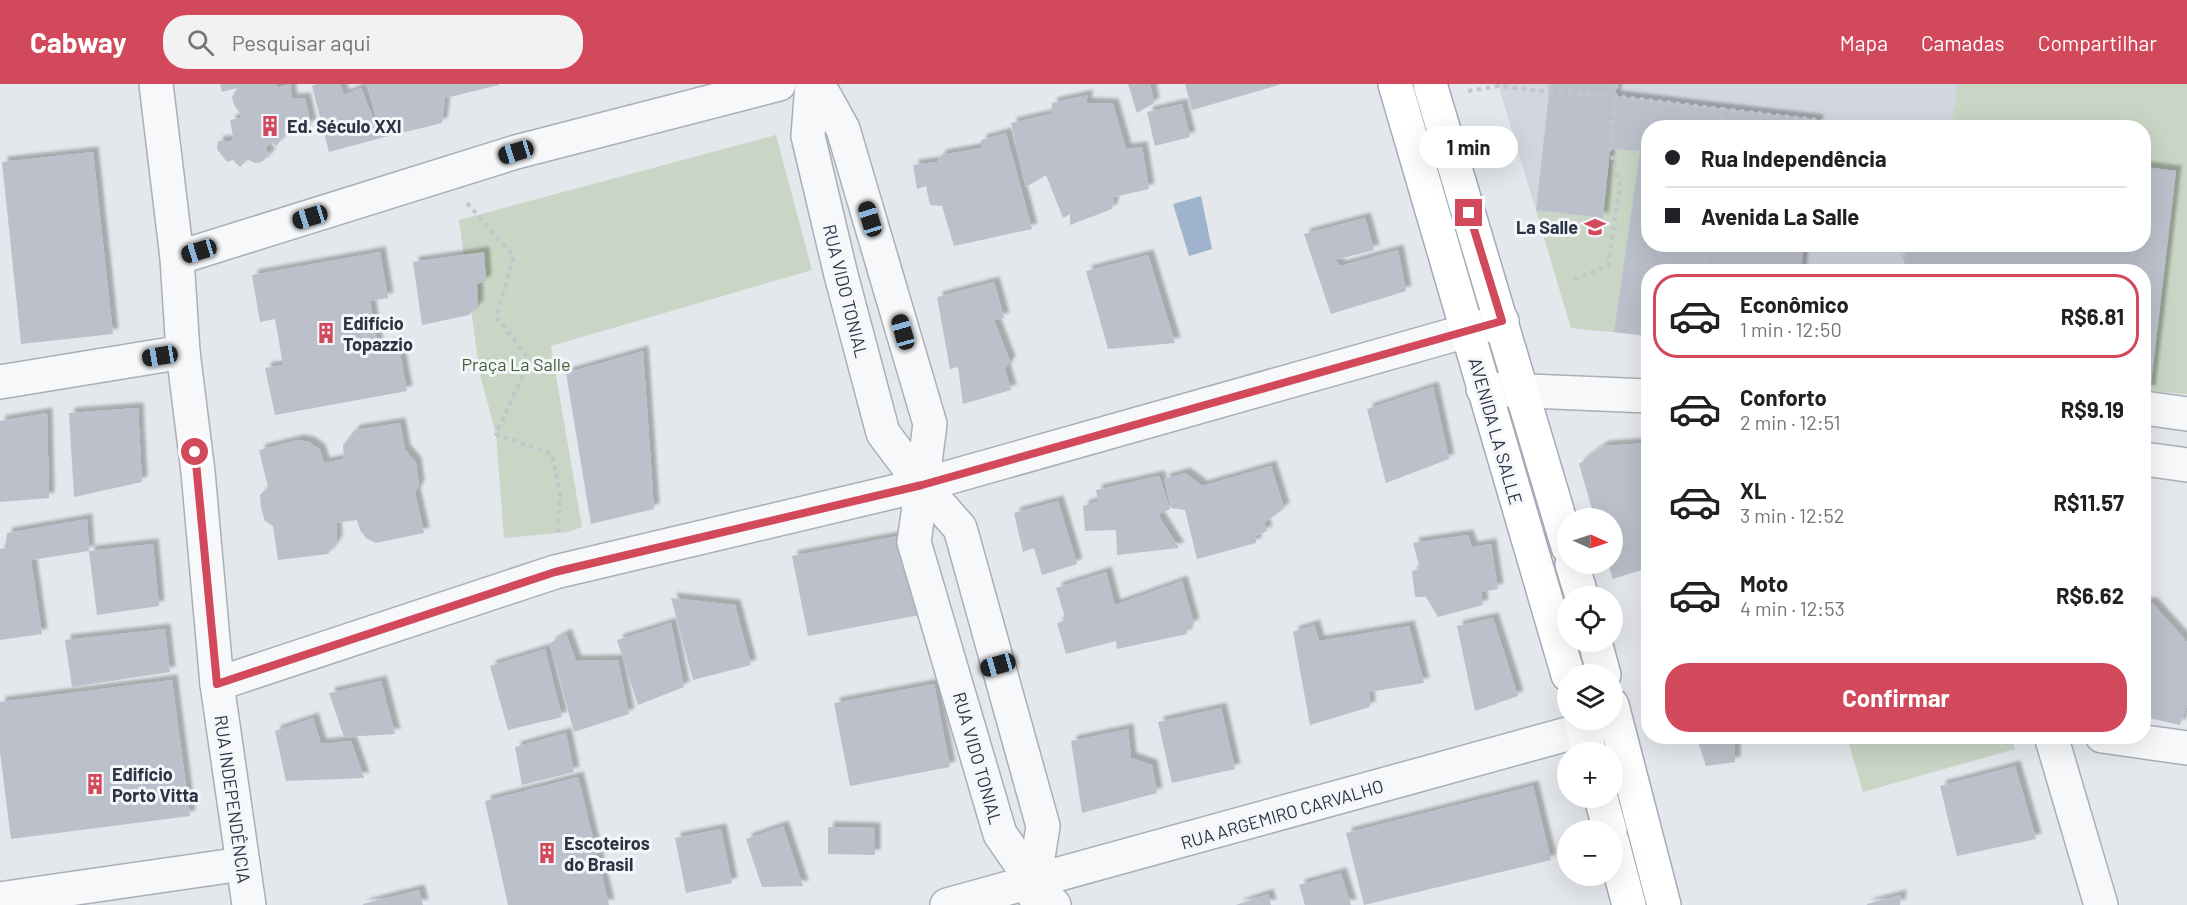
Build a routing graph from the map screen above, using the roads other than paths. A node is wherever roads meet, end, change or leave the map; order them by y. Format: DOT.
graph roads {
  1 [pos="156,84"];
  2 [pos="779,84"];
  3 [pos="812,84"];
  4 [pos="818,84"];
  5 [pos="1432,90"];
  6 [pos="1398,96"];
  7 [pos="177,258"];
  8 [pos="884,264"];
  9 [pos="841,275"];
  10 [pos="1502,321"];
  11 [pos="1467,332"];
  12 [pos="183,352"];
  13 [pos="0,382"];
  14 [pos="1483,389"];
  15 [pos="1522,389"];
  16 [pos="1641,396"];
  17 [pos="2151,409"];
  18 [pos="2187,414"];
  19 [pos="2151,460"];
  20 [pos="2187,465"];
  21 [pos="922,485"];
  22 [pos="1557,509"];
  23 [pos="1553,569"];
  24 [pos="1566,664"];
  25 [pos="998,665"];
  26 [pos="954,677"];
  27 [pos="217,684"];
  28 [pos="1619,730"];
  29 [pos="1585,734"];
  30 [pos="2151,743"];
  31 [pos="2053,744"];
  32 [pos="2187,748"];
  33 [pos="242,864"];
  34 [pos="1623,882"];
  35 [pos="1040,898"];
  36 [pos="0,899"];
  37 [pos="1660,904"];
  38 [pos="249,905"];
  39 [pos="947,905"];
  40 [pos="1629,905"];
  41 [pos="2101,905"];
  1 -- 7 [label="street, RUA INDEPENDÊNCIA"];
  2 -- 7 [label="street"];
  3 -- 9 [label="street, RUA VIDO TONIAL"];
  4 -- 8 [label="street, RUA VIDO TONIAL"];
  5 -- 6 [label="main road"];
  5 -- 10 [label="main road, AVENIDA LA SALLE"];
  6 -- 11 [label="main road, AVENIDA LA SALLE"];
  7 -- 12 [label="street, RUA INDEPENDÊNCIA"];
  8 -- 9 [label="street"];
  8 -- 21 [label="street, RUA VIDO TONIAL"];
  9 -- 21 [label="street, RUA VIDO TONIAL"];
  10 -- 11 [label="street"];
  10 -- 15 [label="main road, AVENIDA LA SALLE"];
  11 -- 14 [label="main road, AVENIDA LA SALLE"];
  11 -- 21 [label="street"];
  12 -- 13 [label="street"];
  12 -- 27 [label="street, RUA INDEPENDÊNCIA"];
  14 -- 15 [label="street"];
  14 -- 23 [label="main road, AVENIDA LA SALLE"];
  15 -- 16 [label="street"];
  15 -- 22 [label="main road, AVENIDA LA SALLE"];
  17 -- 18 [label="street"];
  19 -- 20 [label="street"];
  21 -- 25 [label="street, RUA VIDO TONIAL"];
  21 -- 26 [label="street, RUA VIDO TONIAL"];
  21 -- 27 [label="street"];
  23 -- 24 [label="main road, AVENIDA LA SALLE"];
  25 -- 26 [label="street"];
  25 -- 35 [label="street, RUA VIDO TONIAL"];
  26 -- 35 [label="street, RUA VIDO TONIAL"];
  27 -- 33 [label="street, RUA INDEPENDÊNCIA"];
  28 -- 37 [label="main road"];
  29 -- 35 [label="street, RUA ARGEMIRO CARVALHO"];
  30 -- 32 [label="street"];
  31 -- 41 [label="street"];
  33 -- 36 [label="street"];
  33 -- 38 [label="street, RUA INDEPENDÊNCIA"];
  34 -- 40 [label="main road"];
  35 -- 39 [label="street, RUA ARGEMIRO CARVALHO"];
}
